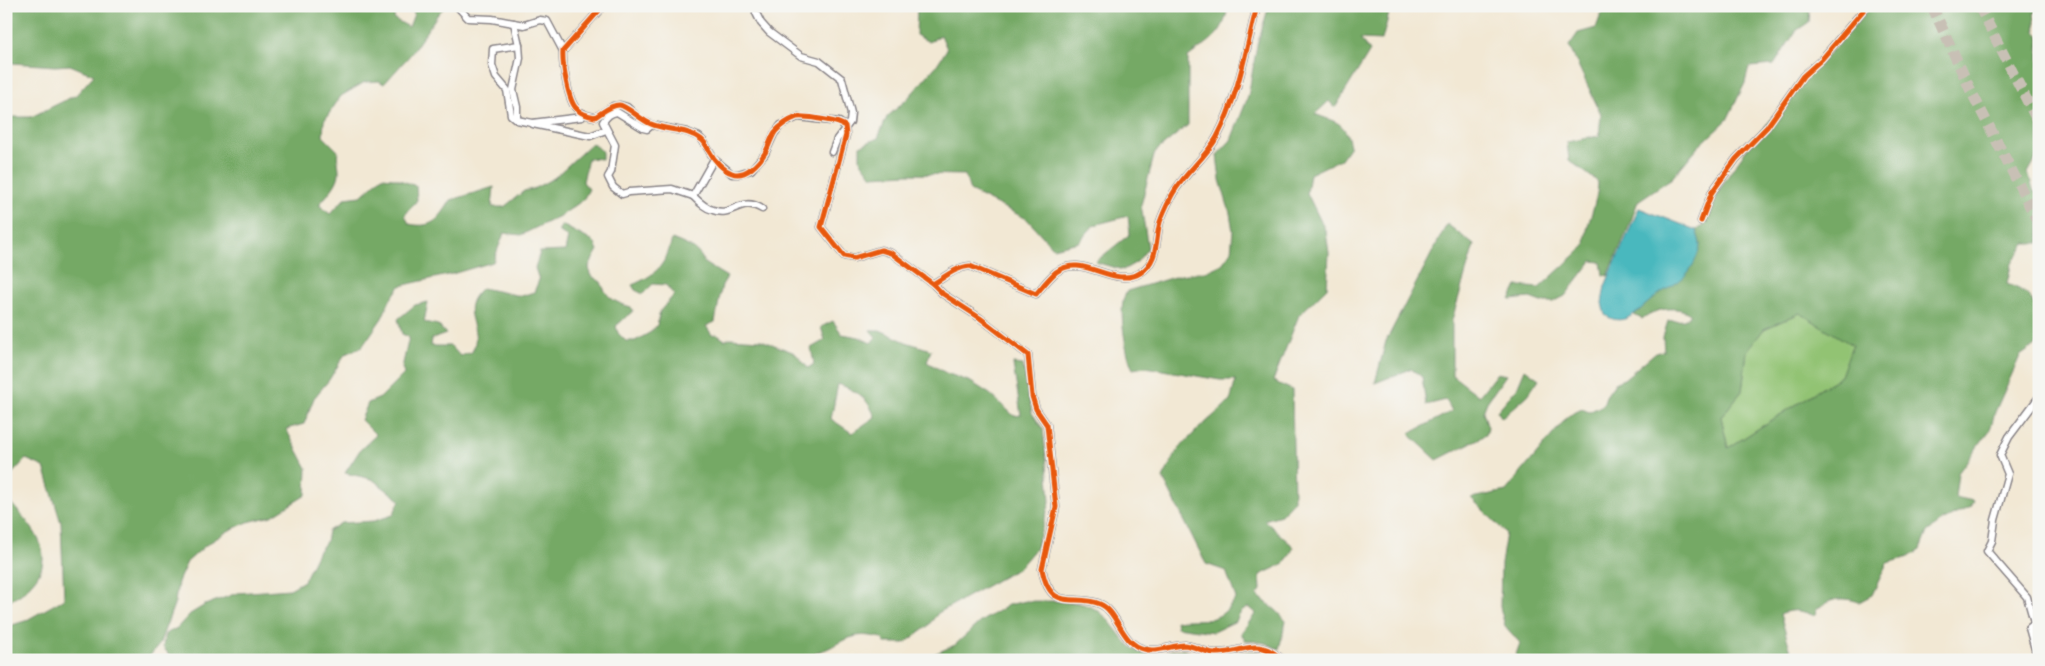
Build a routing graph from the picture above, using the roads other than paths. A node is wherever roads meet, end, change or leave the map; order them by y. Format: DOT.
graph roads {
  1 [pos="457,6"];
  2 [pos="603,6"];
  3 [pos="756,6"];
  4 [pos="1257,6"];
  5 [pos="1867,6"];
  6 [pos="514,23"];
  7 [pos="520,45"];
  8 [pos="563,51"];
  9 [pos="583,113"];
  10 [pos="517,120"];
  11 [pos="532,123"];
  12 [pos="652,125"];
  13 [pos="845,126"];
  14 [pos="606,130"];
  15 [pos="832,152"];
  16 [pos="714,159"];
  17 [pos="693,196"];
  18 [pos="762,210"];
  19 [pos="1701,221"];
  20 [pos="933,284"];
  21 [pos="2038,397"];
  22 [pos="2036,621"];
  23 [pos="1283,660"];
  24 [pos="2038,660"];
  1 -- 6 [label="street"];
  2 -- 8 [label="street"];
  3 -- 13 [label="street"];
  4 -- 20 [label="street"];
  5 -- 19 [label="street"];
  6 -- 7 [label="street"];
  6 -- 8 [label="street"];
  7 -- 10 [label="street"];
  7 -- 10 [label="street"];
  8 -- 9 [label="street"];
  9 -- 11 [label="street"];
  9 -- 12 [label="street"];
  10 -- 11 [label="street"];
  11 -- 14 [label="street"];
  12 -- 14 [label="street"];
  12 -- 16 [label="street"];
  13 -- 15 [label="street"];
  13 -- 16 [label="street"];
  13 -- 20 [label="street"];
  14 -- 17 [label="street"];
  16 -- 17 [label="street"];
  17 -- 18 [label="street"];
  20 -- 23 [label="street"];
  21 -- 22 [label="street"];
  22 -- 24 [label="street"];
}
